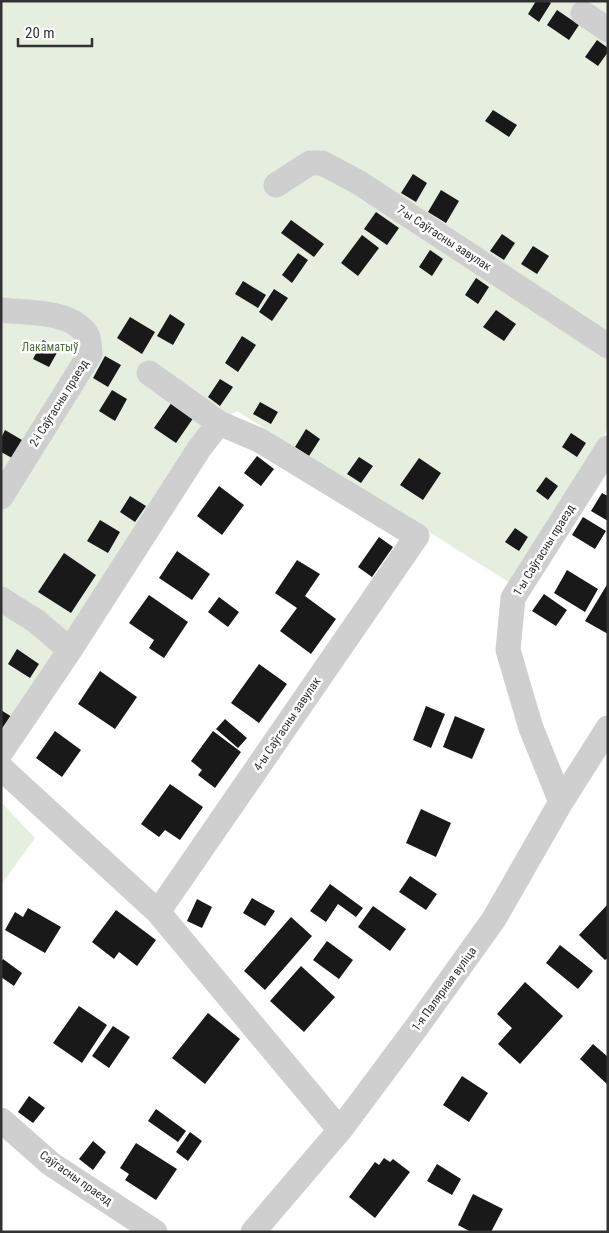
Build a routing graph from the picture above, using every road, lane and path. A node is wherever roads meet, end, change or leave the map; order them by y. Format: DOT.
graph roads {
  1 [pos="583,13"];
  2 [pos="608,30"];
  3 [pos="276,185"];
  4 [pos="1,310"];
  5 [pos="608,346"];
  6 [pos="149,373"];
  7 [pos="219,424"];
  8 [pos="608,448"];
  9 [pos="1,497"];
  10 [pos="1,599"];
  11 [pos="70,650"];
  12 [pos="608,728"];
  13 [pos="1,752"];
  14 [pos="1,768"];
  15 [pos="561,802"];
  16 [pos="158,912"];
  17 [pos="1,1120"];
  18 [pos="340,1130"];
  19 [pos="155,1232"];
  20 [pos="253,1232"];
  1 -- 2 [label="street"];
  3 -- 5 [label="street, 7-ы Саўгасны завулак"];
  4 -- 9 [label="street, 2-і Саўгасны праезд"];
  6 -- 7 [label="street"];
  7 -- 11 [label="street"];
  7 -- 16 [label="street, 4-ы Саўгасны завулак"];
  8 -- 15 [label="street, 1-ы Саўгасны праезд"];
  10 -- 11 [label="street"];
  11 -- 13 [label="street"];
  12 -- 15 [label="street, 1-я Палярная вуліца"];
  14 -- 16 [label="street"];
  15 -- 18 [label="street, 1-я Палярная вуліца"];
  16 -- 18 [label="street"];
  17 -- 19 [label="street, Саўгасны праезд"];
  18 -- 20 [label="street, 1-я Палярная вуліца"];
}
